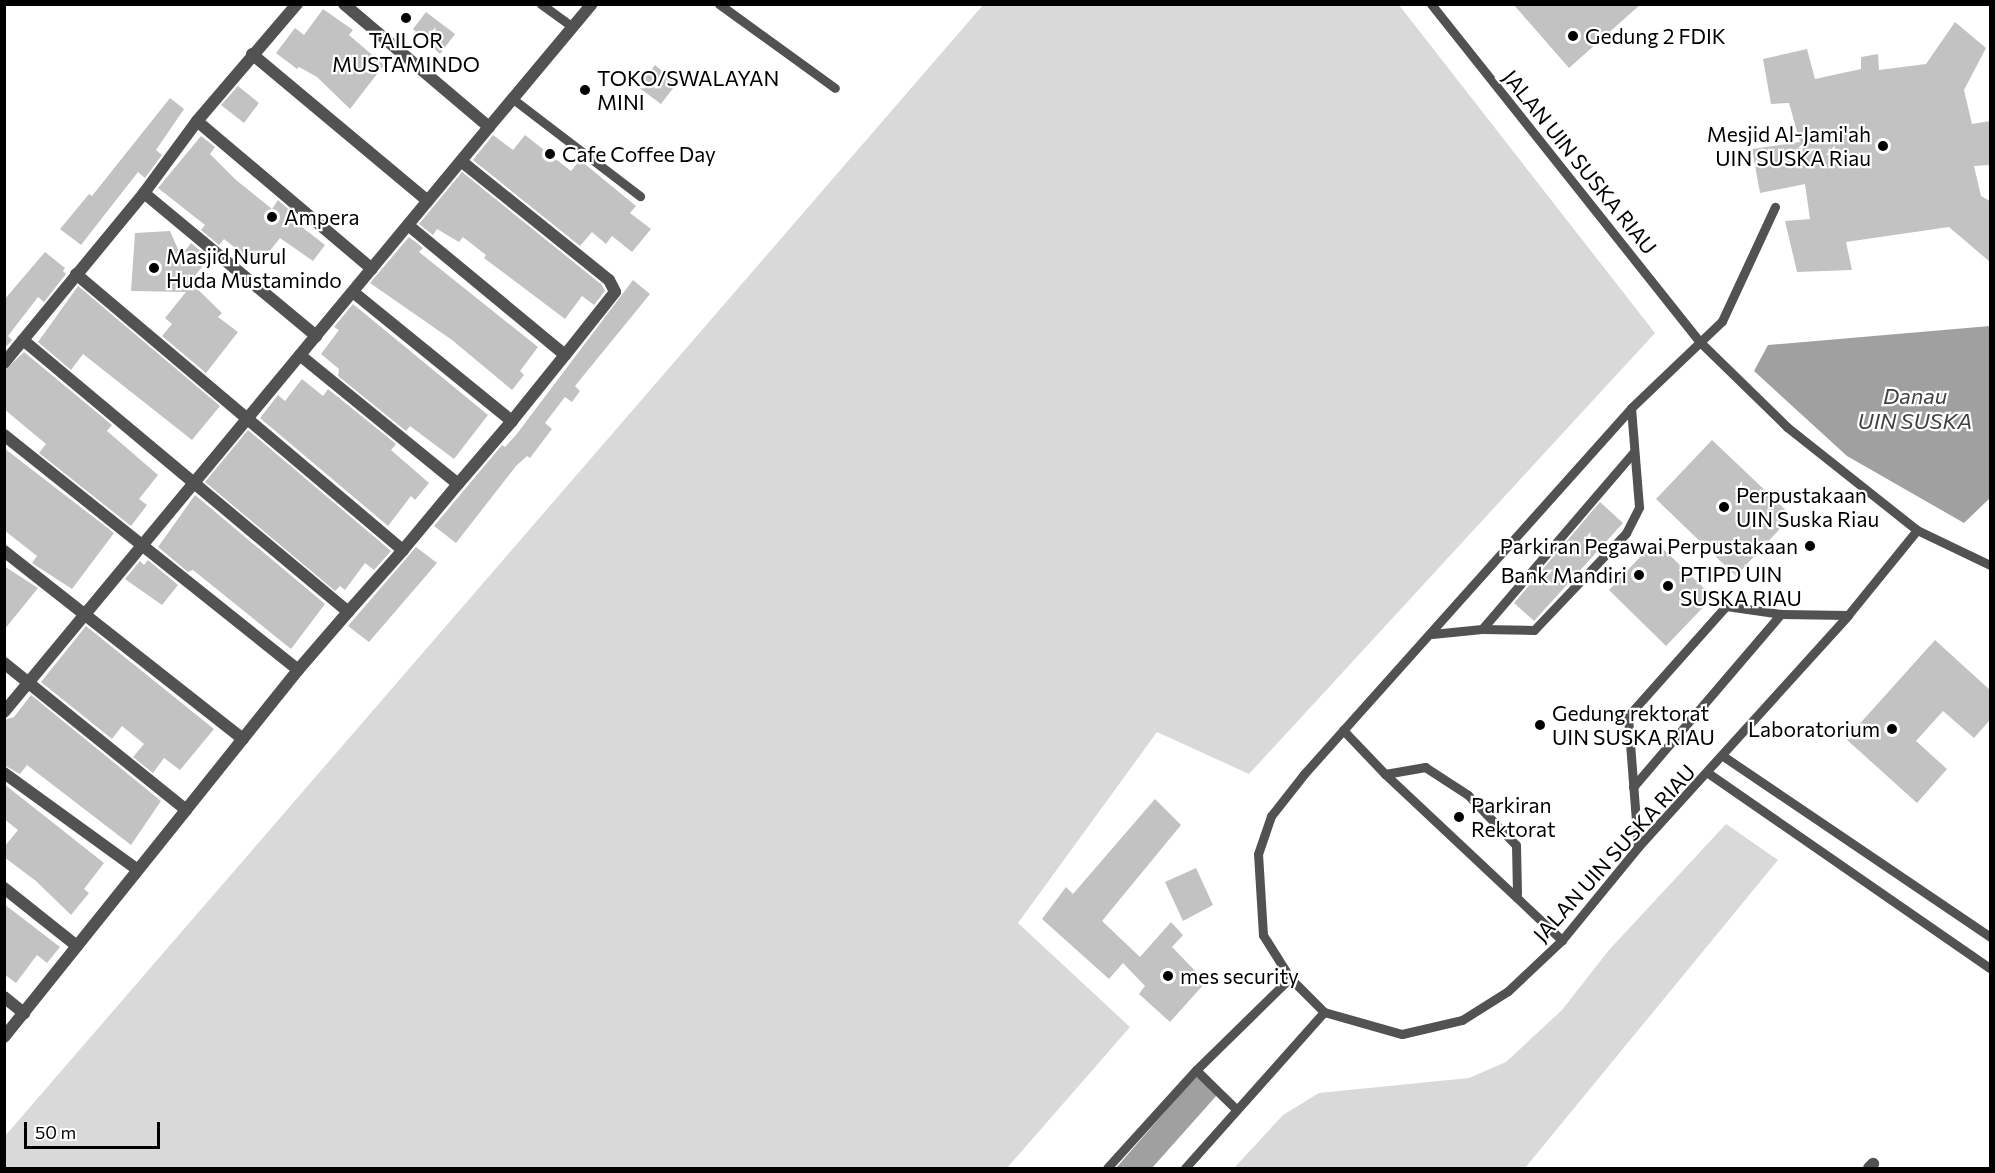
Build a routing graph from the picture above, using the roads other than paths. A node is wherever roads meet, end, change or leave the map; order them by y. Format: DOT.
graph roads {
  1 [pos="297,4"];
  2 [pos="344,4"];
  3 [pos="541,4"];
  4 [pos="592,4"];
  5 [pos="719,4"];
  6 [pos="1431,4"];
  7 [pos="573,27"];
  8 [pos="252,54"];
  9 [pos="835,88"];
  10 [pos="513,99"];
  11 [pos="197,121"];
  12 [pos="489,127"];
  13 [pos="461,161"];
  14 [pos="144,193"];
  15 [pos="640,196"];
  16 [pos="428,201"];
  17 [pos="1775,207"];
  18 [pos="408,225"];
  19 [pos="372,268"];
  20 [pos="75,274"];
  21 [pos="353,292"];
  22 [pos="316,336"];
  23 [pos="23,340"];
  24 [pos="1700,342"];
  25 [pos="300,355"];
  26 [pos="565,355"];
  27 [pos="4,363"];
  28 [pos="1631,408"];
  29 [pos="248,418"];
  30 [pos="512,421"];
  31 [pos="4,435"];
  32 [pos="1633,453"];
  33 [pos="193,484"];
  34 [pos="458,484"];
  35 [pos="1917,530"];
  36 [pos="142,545"];
  37 [pos="403,550"];
  38 [pos="4,551"];
  39 [pos="1990,565"];
  40 [pos="348,612"];
  41 [pos="86,614"];
  42 [pos="1781,614"];
  43 [pos="1848,615"];
  44 [pos="1482,629"];
  45 [pos="1432,634"];
  46 [pos="4,663"];
  47 [pos="298,670"];
  48 [pos="29,683"];
  49 [pos="4,712"];
  50 [pos="1343,730"];
  51 [pos="243,739"];
  52 [pos="1723,756"];
  53 [pos="4,773"];
  54 [pos="1708,773"];
  55 [pos="1385,774"];
  56 [pos="1633,788"];
  57 [pos="186,810"];
  58 [pos="1638,847"];
  59 [pos="138,870"];
  60 [pos="4,888"];
  61 [pos="1517,894"];
  62 [pos="1990,937"];
  63 [pos="1562,940"];
  64 [pos="77,946"];
  65 [pos="1990,968"];
  66 [pos="1290,978"];
  67 [pos="4,997"];
  68 [pos="1324,1012"];
  69 [pos="24,1013"];
  70 [pos="4,1037"];
  71 [pos="1196,1070"];
  72 [pos="1235,1108"];
  73 [pos="1107,1168"];
  74 [pos="1185,1168"];
  1 -- 8 [label="street"];
  2 -- 12 [label="street"];
  3 -- 7 [label="lane"];
  4 -- 7 [label="street"];
  5 -- 9 [label="lane"];
  6 -- 24 [label="lane, JALAN UIN SUSKA RIAU"];
  7 -- 10 [label="street"];
  8 -- 11 [label="street"];
  8 -- 16 [label="street"];
  10 -- 12 [label="street"];
  10 -- 15 [label="lane"];
  11 -- 14 [label="street"];
  11 -- 19 [label="street"];
  12 -- 13 [label="street"];
  13 -- 16 [label="street"];
  13 -- 26 [label="street"];
  14 -- 20 [label="street"];
  14 -- 22 [label="street"];
  16 -- 18 [label="street"];
  17 -- 24 [label="lane"];
  18 -- 19 [label="street"];
  18 -- 26 [label="street"];
  19 -- 21 [label="street"];
  20 -- 23 [label="street"];
  20 -- 29 [label="street"];
  21 -- 22 [label="street"];
  21 -- 30 [label="street"];
  22 -- 25 [label="street"];
  23 -- 27 [label="street"];
  23 -- 33 [label="street"];
  24 -- 28 [label="lane, JALAN UIN SUSKA RIAU"];
  24 -- 35 [label="lane, JALAN UIN SUSKA RIAU"];
  25 -- 29 [label="street"];
  25 -- 34 [label="street"];
  26 -- 30 [label="street"];
  28 -- 32 [label="lane"];
  28 -- 45 [label="lane, JALAN UIN SUSKA RIAU"];
  29 -- 33 [label="street"];
  29 -- 37 [label="street"];
  30 -- 34 [label="street"];
  31 -- 36 [label="street"];
  32 -- 44 [label="lane"];
  32 -- 44 [label="lane"];
  33 -- 36 [label="street"];
  33 -- 40 [label="street"];
  34 -- 37 [label="street"];
  35 -- 39 [label="lane, JALAN UIN SUSKA RIAU"];
  35 -- 43 [label="lane, JALAN UIN SUSKA RIAU"];
  36 -- 41 [label="street"];
  36 -- 47 [label="street"];
  37 -- 40 [label="street"];
  38 -- 41 [label="street"];
  40 -- 47 [label="street"];
  41 -- 48 [label="street"];
  41 -- 51 [label="street"];
  42 -- 43 [label="lane"];
  42 -- 56 [label="lane"];
  42 -- 56 [label="lane"];
  43 -- 52 [label="lane, JALAN UIN SUSKA RIAU"];
  44 -- 45 [label="lane"];
  45 -- 50 [label="lane, JALAN UIN SUSKA RIAU"];
  46 -- 48 [label="street"];
  47 -- 51 [label="street"];
  48 -- 49 [label="street"];
  48 -- 57 [label="street"];
  50 -- 55 [label="lane"];
  50 -- 66 [label="lane, JALAN UIN SUSKA RIAU"];
  51 -- 57 [label="street"];
  52 -- 54 [label="lane, JALAN UIN SUSKA RIAU"];
  52 -- 62 [label="lane"];
  53 -- 59 [label="street"];
  54 -- 58 [label="lane, JALAN UIN SUSKA RIAU"];
  54 -- 65 [label="lane"];
  55 -- 61 [label="lane"];
  55 -- 61 [label="lane"];
  56 -- 58 [label="lane"];
  57 -- 59 [label="street"];
  58 -- 63 [label="lane, JALAN UIN SUSKA RIAU"];
  59 -- 64 [label="street"];
  60 -- 64 [label="street"];
  61 -- 63 [label="lane"];
  63 -- 68 [label="lane, JALAN UIN SUSKA RIAU"];
  64 -- 69 [label="street"];
  66 -- 68 [label="lane, JALAN UIN SUSKA RIAU"];
  66 -- 71 [label="lane"];
  67 -- 69 [label="street"];
  68 -- 72 [label="lane"];
  69 -- 70 [label="street"];
  71 -- 72 [label="lane"];
  71 -- 73 [label="lane"];
  72 -- 74 [label="lane"];
}
